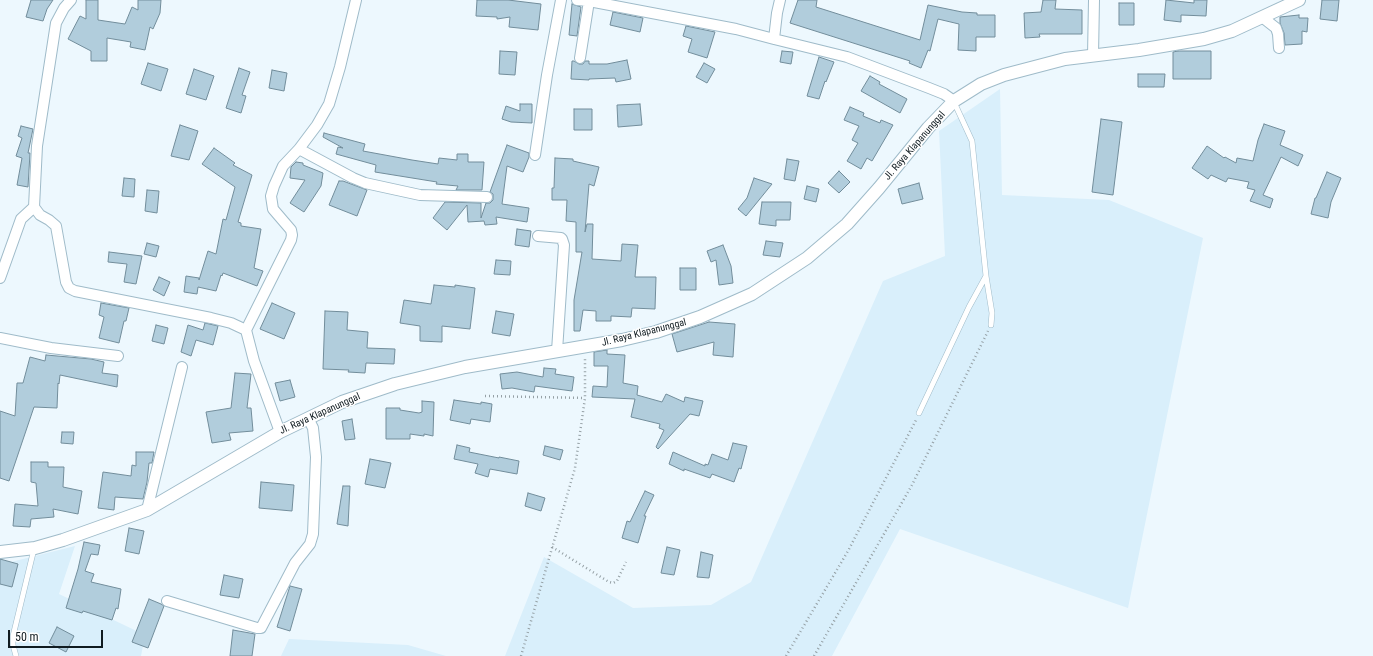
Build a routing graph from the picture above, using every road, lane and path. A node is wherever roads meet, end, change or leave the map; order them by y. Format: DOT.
graph roads {
  1 [pos="71,0"];
  2 [pos="356,0"];
  3 [pos="561,0"];
  4 [pos="577,0"];
  5 [pos="780,0"];
  6 [pos="1094,0"];
  7 [pos="1299,0"];
  8 [pos="589,1"];
  9 [pos="1262,17"];
  10 [pos="774,39"];
  11 [pos="1279,48"];
  12 [pos="1094,56"];
  13 [pos="580,58"];
  14 [pos="954,101"];
  15 [pos="299,149"];
  16 [pos="535,155"];
  17 [pos="487,197"];
  18 [pos="34,207"];
  19 [pos="538,236"];
  20 [pos="986,276"];
  21 [pos="0,278"];
  22 [pos="990,325"];
  23 [pos="246,330"];
  24 [pos="0,338"];
  25 [pos="584,347"];
  26 [pos="557,351"];
  27 [pos="118,356"];
  28 [pos="182,367"];
  29 [pos="485,396"];
  30 [pos="585,398"];
  31 [pos="919,413"];
  32 [pos="308,418"];
  33 [pos="280,432"];
  34 [pos="147,510"];
  35 [pos="552,547"];
  36 [pos="35,548"];
  37 [pos="0,552"];
  38 [pos="626,562"];
  39 [pos="167,601"];
  40 [pos="16,656"];
  41 [pos="521,656"];
  42 [pos="786,656"];
  43 [pos="814,656"];
  1 -- 18 [label="street"];
  2 -- 15 [label="street"];
  3 -- 16 [label="street"];
  4 -- 8 [label="street"];
  5 -- 10 [label="street"];
  6 -- 12 [label="street"];
  7 -- 9 [label="street, Jl. Raya Klapanunggal"];
  8 -- 10 [label="street"];
  8 -- 13 [label="street"];
  9 -- 11 [label="street"];
  9 -- 12 [label="street, Jl. Raya Klapanunggal"];
  10 -- 14 [label="street"];
  12 -- 14 [label="street, Jl. Raya Klapanunggal"];
  14 -- 20 [label="lane"];
  14 -- 25 [label="street, Jl. Raya Klapanunggal"];
  15 -- 17 [label="street"];
  15 -- 23 [label="street"];
  18 -- 21 [label="street"];
  18 -- 23 [label="street"];
  19 -- 26 [label="street"];
  20 -- 22 [label="lane"];
  20 -- 31 [label="lane"];
  22 -- 43 [label="path"];
  23 -- 33 [label="street"];
  24 -- 27 [label="street"];
  25 -- 26 [label="street, Jl. Raya Klapanunggal"];
  25 -- 30 [label="path"];
  26 -- 32 [label="street, Jl. Raya Klapanunggal"];
  28 -- 34 [label="street"];
  29 -- 30 [label="path"];
  30 -- 35 [label="path"];
  31 -- 42 [label="path"];
  32 -- 33 [label="street, Jl. Raya Klapanunggal"];
  32 -- 39 [label="street"];
  33 -- 34 [label="street, Jl. Raya Klapanunggal"];
  34 -- 36 [label="street, Jl. Raya Klapanunggal"];
  35 -- 38 [label="path"];
  35 -- 41 [label="path"];
  36 -- 37 [label="street, Jl. Raya Klapanunggal"];
  36 -- 40 [label="lane"];
}
